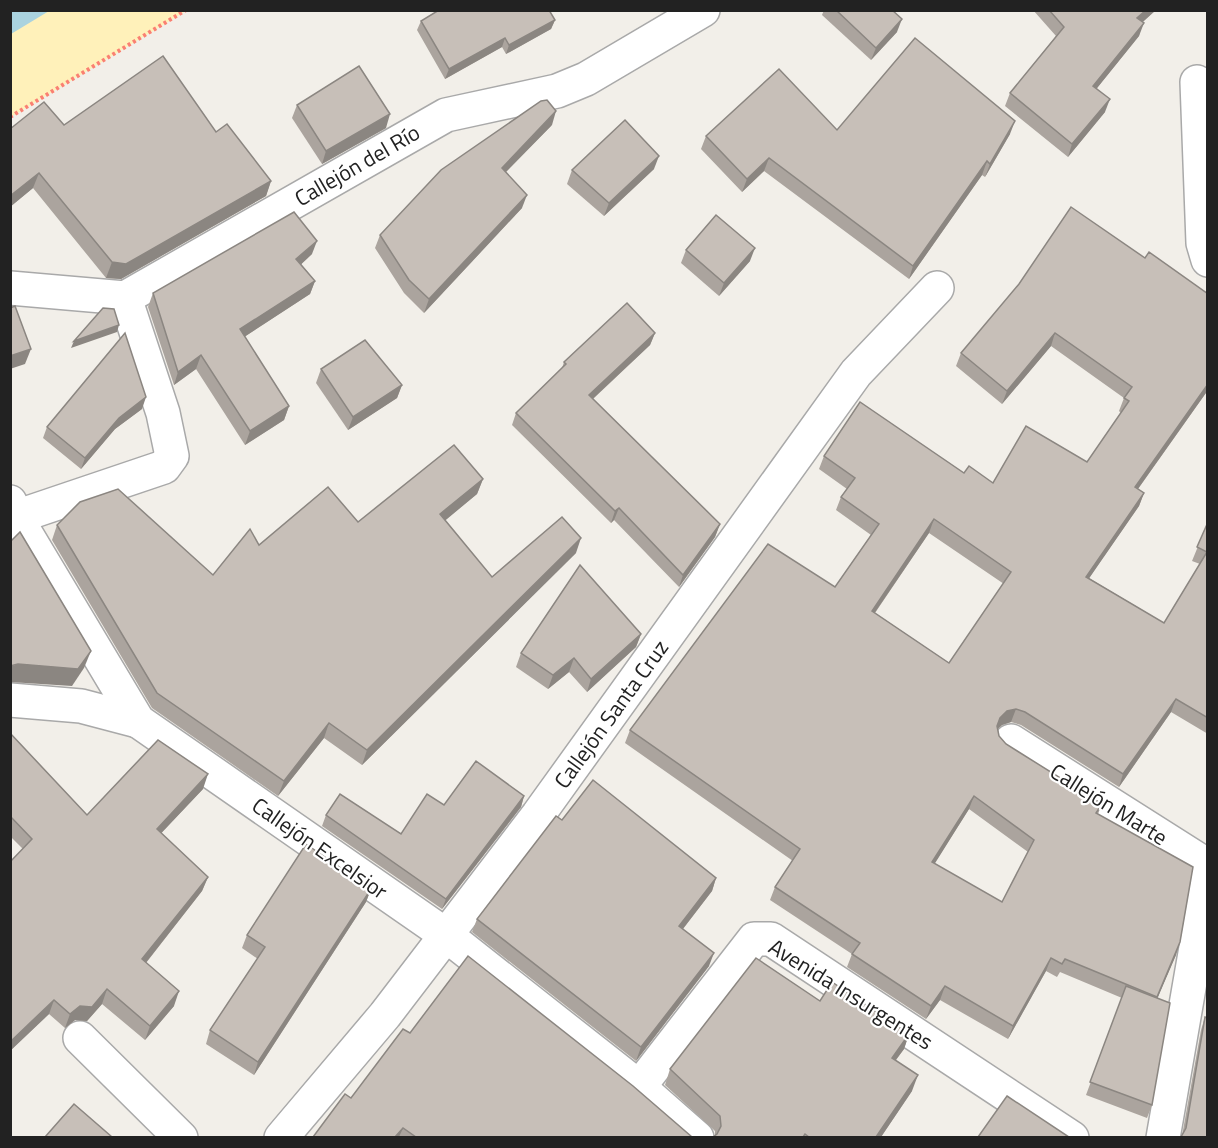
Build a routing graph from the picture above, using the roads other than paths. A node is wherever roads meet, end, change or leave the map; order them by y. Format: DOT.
graph roads {
  1 [pos="703,10"];
  2 [pos="1197,82"];
  3 [pos="1208,260"];
  4 [pos="10,288"];
  5 [pos="937,288"];
  6 [pos="125,298"];
  7 [pos="13,510"];
  8 [pos="10,700"];
  9 [pos="138,721"];
  10 [pos="1011,741"];
  11 [pos="1208,866"];
  12 [pos="1208,878"];
  13 [pos="446,935"];
  14 [pos="80,1038"];
  15 [pos="639,1087"];
  16 [pos="181,1137"];
  17 [pos="281,1137"];
  18 [pos="697,1137"];
  19 [pos="1072,1137"];
  20 [pos="1163,1137"];
  1 -- 6 [label="street, Callejón del Río"];
  2 -- 3 [label="street"];
  4 -- 6 [label="street"];
  5 -- 13 [label="street, Callejón Santa Cruz"];
  6 -- 7 [label="street"];
  7 -- 9 [label="street, Callejón Excelsior"];
  8 -- 9 [label="street"];
  9 -- 13 [label="street, Callejón Excelsior"];
  10 -- 11 [label="street, Callejón Marte"];
  12 -- 20 [label="street"];
  13 -- 15 [label="street, Callejón Excelsior"];
  13 -- 17 [label="street, Callejón Santa Cruz"];
  14 -- 16 [label="street"];
  15 -- 18 [label="street, Callejón Excelsior"];
  15 -- 19 [label="street, Avenida Insurgentes"];
}
